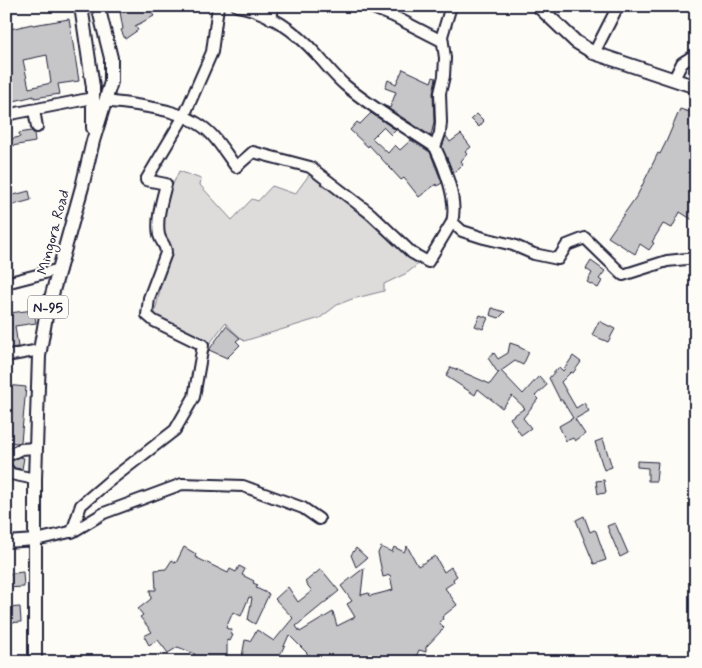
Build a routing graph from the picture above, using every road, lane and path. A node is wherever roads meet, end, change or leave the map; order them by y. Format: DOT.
graph roads {
  1 [pos="81,6"];
  2 [pos="98,6"];
  3 [pos="218,6"];
  4 [pos="237,6"];
  5 [pos="273,6"];
  6 [pos="368,6"];
  7 [pos="451,6"];
  8 [pos="538,6"];
  9 [pos="618,6"];
  10 [pos="271,19"];
  11 [pos="442,41"];
  12 [pos="594,52"];
  13 [pos="696,54"];
  14 [pos="674,79"];
  15 [pos="696,86"];
  16 [pos="99,100"];
  17 [pos="34,110"];
  18 [pos="6,115"];
  19 [pos="184,116"];
  20 [pos="37,127"];
  21 [pos="435,147"];
  22 [pos="452,222"];
  23 [pos="696,258"];
  24 [pos="60,269"];
  25 [pos="6,283"];
  26 [pos="40,350"];
  27 [pos="6,356"];
  28 [pos="35,448"];
  29 [pos="7,456"];
  30 [pos="6,468"];
  31 [pos="35,479"];
  32 [pos="318,519"];
  33 [pos="72,532"];
  34 [pos="36,540"];
  35 [pos="6,542"];
  36 [pos="35,662"];
  1 -- 16 [label="main road, N-95"];
  2 -- 16 [label="main road"];
  3 -- 19 [label="street"];
  4 -- 10 [label="street"];
  5 -- 10 [label="street"];
  6 -- 11 [label="street"];
  7 -- 11 [label="street"];
  8 -- 12 [label="main road"];
  9 -- 12 [label="street"];
  10 -- 21 [label="street"];
  11 -- 21 [label="street"];
  12 -- 14 [label="main road"];
  13 -- 14 [label="street"];
  14 -- 15 [label="main road"];
  16 -- 17 [label="street"];
  16 -- 19 [label="street"];
  16 -- 24 [label="main road, Mingora Road / N-95"];
  17 -- 18 [label="street"];
  17 -- 20 [label="street"];
  19 -- 22 [label="street"];
  19 -- 33 [label="street"];
  21 -- 22 [label="street"];
  22 -- 23 [label="street"];
  24 -- 25 [label="street"];
  24 -- 26 [label="main road, Mingora Road / N-95"];
  26 -- 27 [label="street"];
  26 -- 28 [label="main road, Mingora Road / N-95"];
  28 -- 29 [label="street"];
  28 -- 31 [label="main road, Mingora Road / N-95"];
  30 -- 31 [label="street"];
  31 -- 34 [label="main road, Mingora Road / N-95"];
  32 -- 33 [label="street"];
  33 -- 34 [label="street"];
  34 -- 35 [label="street"];
  34 -- 36 [label="main road, Mingora Road / N-95"];
}
